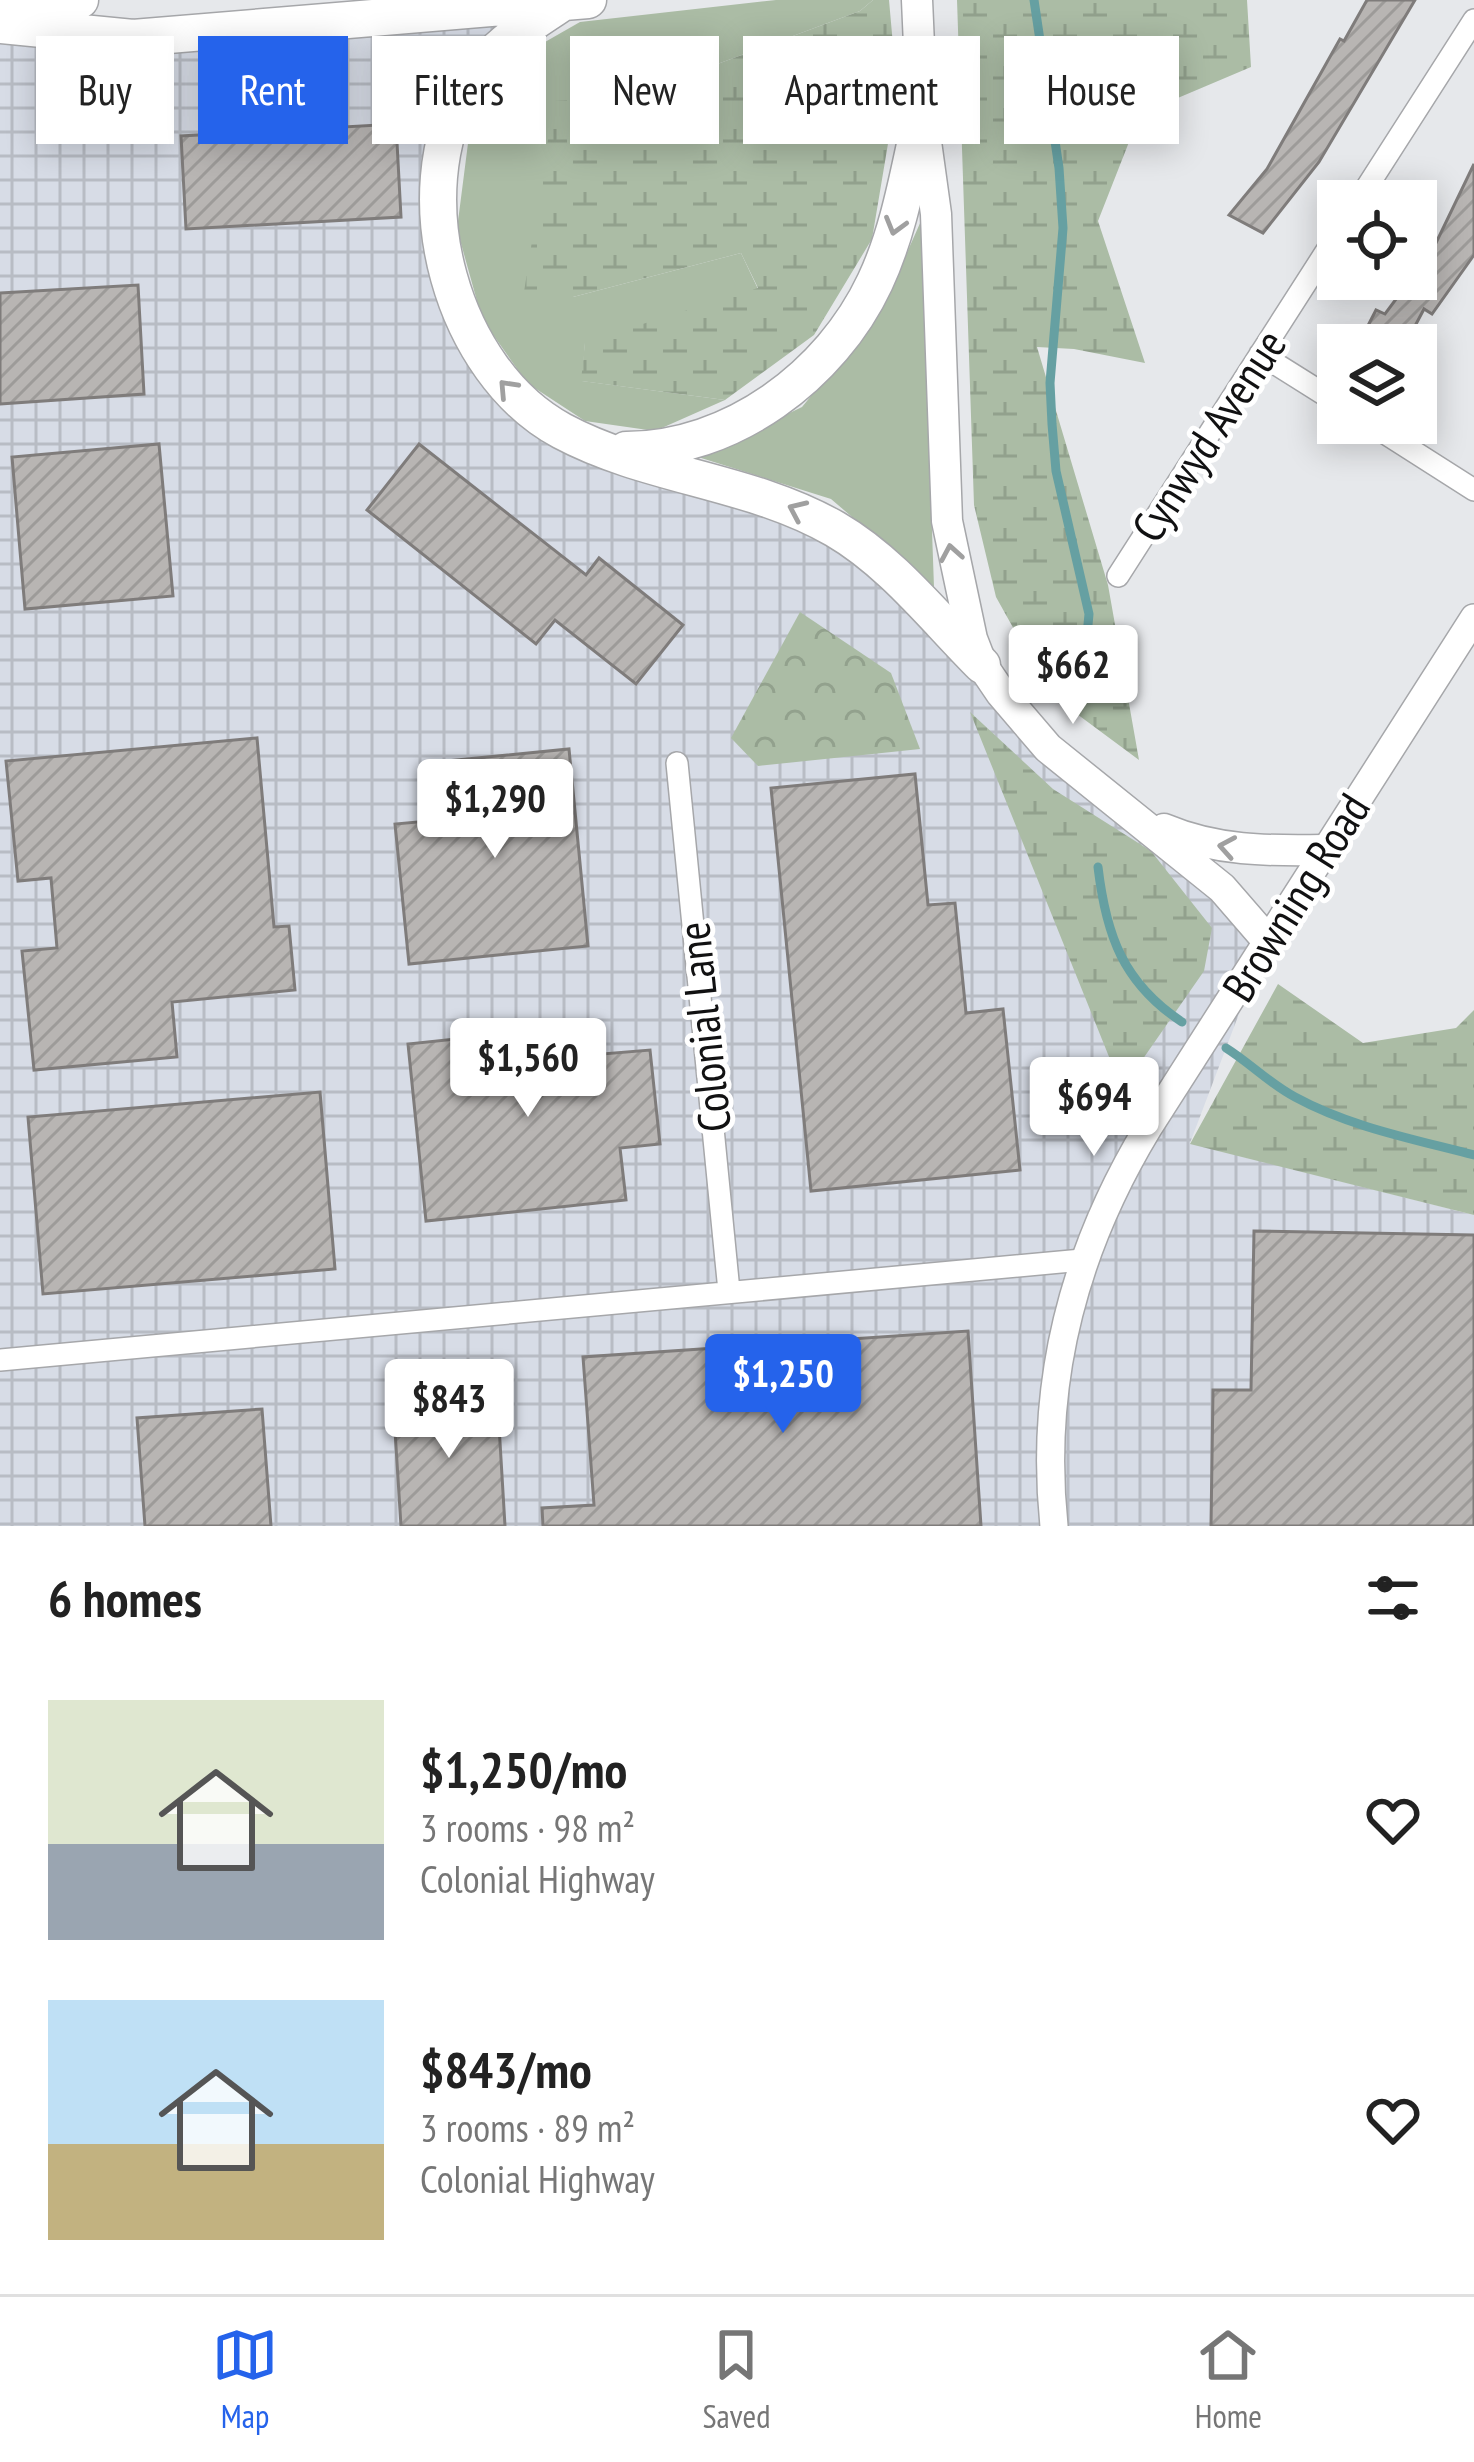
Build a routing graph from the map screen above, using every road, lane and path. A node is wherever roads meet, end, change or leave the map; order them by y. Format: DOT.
graph roads {
  1 [pos="80,0"];
  2 [pos="575,1"];
  3 [pos="917,2"];
  4 [pos="0,7"];
  5 [pos="1474,20"];
  6 [pos="0,26"];
  7 [pos="919,36"];
  8 [pos="914,144"];
  9 [pos="926,144"];
  10 [pos="1371,180"];
  11 [pos="1317,265"];
  12 [pos="1260,354"];
  13 [pos="1317,391"];
  14 [pos="1402,444"];
  15 [pos="605,450"];
  16 [pos="1474,490"];
  17 [pos="1118,576"];
  18 [pos="1469,635"];
  19 [pos="982,665"];
  20 [pos="677,763"];
  21 [pos="1136,817"];
  22 [pos="1323,850"];
  23 [pos="1267,940"];
  24 [pos="1082,1260"];
  25 [pos="729,1291"];
  26 [pos="0,1360"];
  27 [pos="1054,1526"];
  1 -- 4 [label="highway"];
  2 -- 6 [label="highway"];
  15 -- 2 [label="highway, one-way"];
  3 -- 7 [label="main road"];
  5 -- 10 [label="street"];
  8 -- 15 [label="highway, one-way"];
  19 -- 9 [label="main road, one-way"];
  11 -- 12 [label="street, Cynwyd Avenue"];
  12 -- 13 [label="street"];
  12 -- 17 [label="street, Cynwyd Avenue"];
  14 -- 16 [label="street"];
  19 -- 15 [label="highway, one-way"];
  18 -- 22 [label="street, Browning Road"];
  19 -- 21 [label="main road"];
  20 -- 25 [label="street, Colonial Lane"];
  22 -- 21 [label="main road, one-way"];
  21 -- 23 [label="main road"];
  22 -- 23 [label="street, Browning Road"];
  23 -- 24 [label="street, Browning Road"];
  24 -- 25 [label="street"];
  24 -- 27 [label="street, Browning Road"];
  25 -- 26 [label="street"];
}
